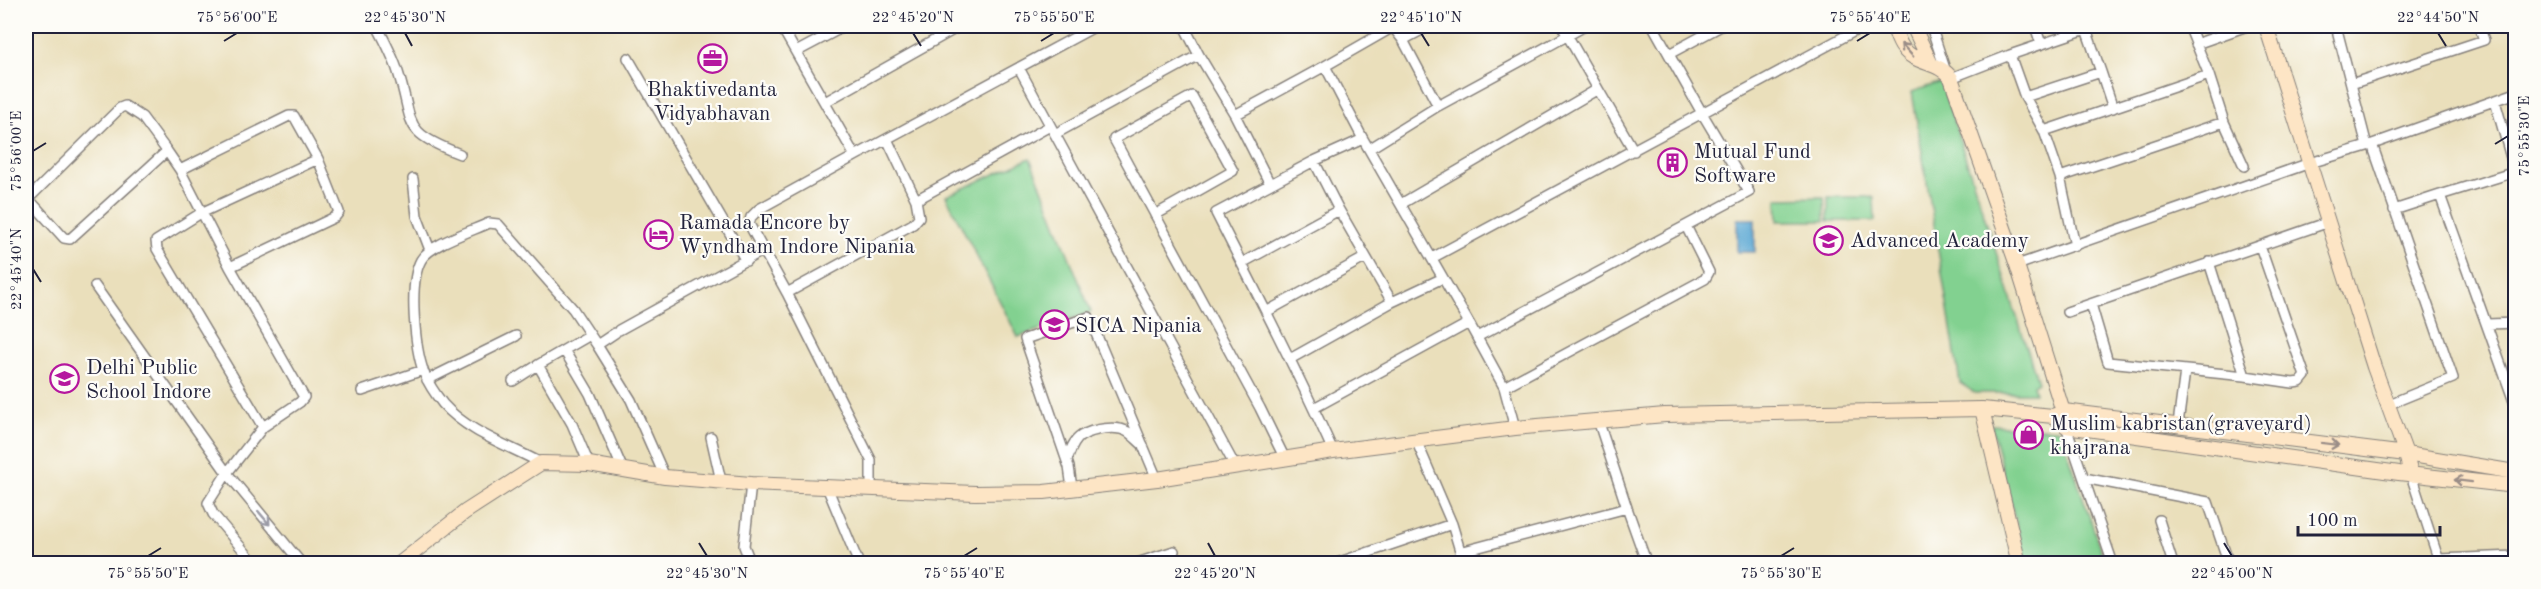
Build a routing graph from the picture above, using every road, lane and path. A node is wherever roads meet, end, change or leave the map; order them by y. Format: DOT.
graph roads {
  1 [pos="377,26"];
  2 [pos="782,26"];
  3 [pos="844,26"];
  4 [pos="960,26"];
  5 [pos="1097,26"];
  6 [pos="1184,26"];
  7 [pos="1393,26"];
  8 [pos="1429,26"];
  9 [pos="1562,26"];
  10 [pos="1585,26"];
  11 [pos="1653,26"];
  12 [pos="1721,26"];
  13 [pos="1864,26"];
  14 [pos="1893,26"];
  15 [pos="1913,26"];
  16 [pos="1931,26"];
  17 [pos="2035,26"];
  18 [pos="2096,26"];
  19 [pos="2189,26"];
  20 [pos="2247,26"];
  21 [pos="2266,26"];
  22 [pos="2336,26"];
  23 [pos="2479,26"];
  24 [pos="2086,29"];
  25 [pos="1567,35"];
  26 [pos="1403,40"];
  27 [pos="2041,44"];
  28 [pos="2196,44"];
  29 [pos="796,52"];
  30 [pos="1669,54"];
  31 [pos="1198,55"];
  32 [pos="2010,55"];
  33 [pos="628,58"];
  34 [pos="1325,66"];
  35 [pos="1019,68"];
  36 [pos="1942,70"];
  37 [pos="2101,72"];
  38 [pos="2210,75"];
  39 [pos="2351,84"];
  40 [pos="1598,89"];
  41 [pos="2516,93"];
  42 [pos="2025,97"];
  43 [pos="2495,101"];
  44 [pos="825,102"];
  45 [pos="1438,106"];
  46 [pos="2113,108"];
  47 [pos="1702,113"];
  48 [pos="1235,115"];
  49 [pos="2224,122"];
  50 [pos="1053,130"];
  51 [pos="2043,131"];
  52 [pos="887,139"];
  53 [pos="1363,139"];
  54 [pos="2370,145"];
  55 [pos="1369,149"];
  56 [pos="167,151"];
  57 [pos="1634,151"];
  58 [pos="460,154"];
  59 [pos="855,156"];
  60 [pos="318,159"];
  61 [pos="1314,161"];
  62 [pos="2310,163"];
  63 [pos="2244,166"];
  64 [pos="180,171"];
  65 [pos="2515,172"];
  66 [pos="2060,177"];
  67 [pos="413,179"];
  68 [pos="1270,184"];
  69 [pos="2440,195"];
  70 [pos="27,197"];
  71 [pos="916,200"];
  72 [pos="1401,204"];
  73 [pos="1339,210"];
  74 [pos="2394,210"];
  75 [pos="201,213"];
  76 [pos="1155,215"];
  77 [pos="2329,222"];
  78 [pos="1686,226"];
  79 [pos="2075,246"];
  80 [pos="2260,246"];
  81 [pos="430,250"];
  82 [pos="762,251"];
  83 [pos="1366,257"];
  84 [pos="1432,258"];
  85 [pos="746,261"];
  86 [pos="2209,262"];
  87 [pos="1242,263"];
  88 [pos="2017,265"];
  89 [pos="230,267"];
  90 [pos="1443,278"];
  91 [pos="95,286"];
  92 [pos="787,293"];
  93 [pos="1392,302"];
  94 [pos="2091,304"];
  95 [pos="1266,312"];
  96 [pos="2067,312"];
  97 [pos="2516,322"];
  98 [pos="1469,323"];
  99 [pos="2488,324"];
  100 [pos="590,334"];
  101 [pos="516,336"];
  102 [pos="1477,337"];
  103 [pos="597,345"];
  104 [pos="564,350"];
  105 [pos="1290,359"];
  106 [pos="538,364"];
  107 [pos="2185,371"];
  108 [pos="425,375"];
  109 [pos="2245,376"];
  110 [pos="513,381"];
  111 [pos="1504,387"];
  112 [pos="2513,389"];
  113 [pos="362,391"];
  114 [pos="2387,405"];
  115 [pos="2516,407"];
  116 [pos="1314,408"];
  117 [pos="1982,409"];
  118 [pos="2058,414"];
  119 [pos="1598,420"];
  120 [pos="2178,424"];
  121 [pos="2066,426"];
  122 [pos="263,427"];
  123 [pos="1515,428"];
  124 [pos="711,437"];
  125 [pos="1416,440"];
  126 [pos="1145,447"];
  127 [pos="1333,451"];
  128 [pos="2406,454"];
  129 [pos="1285,459"];
  130 [pos="1067,460"];
  131 [pos="541,463"];
  132 [pos="589,464"];
  133 [pos="1235,466"];
  134 [pos="623,471"];
  135 [pos="2516,471"];
  136 [pos="227,473"];
  137 [pos="2411,475"];
  138 [pos="665,477"];
  139 [pos="2084,478"];
  140 [pos="1157,479"];
  141 [pos="721,481"];
  142 [pos="751,484"];
  143 [pos="2516,486"];
  144 [pos="826,487"];
  145 [pos="871,487"];
  146 [pos="1072,488"];
  147 [pos="1628,508"];
  148 [pos="2159,520"];
  149 [pos="1452,524"];
  150 [pos="1174,551"];
  151 [pos="1460,552"];
  152 [pos="2516,556"];
  153 [pos="2439,561"];
  154 [pos="2502,561"];
  155 [pos="1336,563"];
  156 [pos="255,564"];
  157 [pos="302,564"];
  158 [pos="399,564"];
  159 [pos="752,564"];
  160 [pos="859,564"];
  161 [pos="1134,564"];
  162 [pos="1464,564"];
  163 [pos="1647,564"];
  164 [pos="2019,564"];
  165 [pos="2113,564"];
  166 [pos="2173,564"];
  167 [pos="2229,564"];
  1 -- 58 [label="street"];
  2 -- 29 [label="street"];
  3 -- 29 [label="street"];
  4 -- 44 [label="street"];
  5 -- 35 [label="street"];
  6 -- 31 [label="street"];
  7 -- 26 [label="street"];
  7 -- 34 [label="street"];
  8 -- 26 [label="street"];
  9 -- 25 [label="street"];
  10 -- 25 [label="street"];
  11 -- 30 [label="street"];
  12 -- 30 [label="street"];
  13 -- 47 [label="street"];
  36 -- 14 [label="street, one-way"];
  15 -- 36 [label="street"];
  16 -- 36 [label="street"];
  17 -- 27 [label="street"];
  18 -- 24 [label="street"];
  19 -- 28 [label="street"];
  20 -- 28 [label="street"];
  21 -- 62 [label="street"];
  22 -- 39 [label="street"];
  23 -- 39 [label="street"];
  24 -- 27 [label="street"];
  24 -- 37 [label="street"];
  25 -- 40 [label="street"];
  25 -- 45 [label="street"];
  26 -- 45 [label="street"];
  27 -- 32 [label="street"];
  28 -- 38 [label="street"];
  29 -- 44 [label="street"];
  30 -- 47 [label="street"];
  31 -- 48 [label="street"];
  31 -- 50 [label="street"];
  32 -- 36 [label="street"];
  32 -- 42 [label="street"];
  33 -- 85 [label="street"];
  34 -- 48 [label="street"];
  34 -- 53 [label="street"];
  35 -- 50 [label="street"];
  35 -- 52 [label="street"];
  36 -- 88 [label="street"];
  37 -- 42 [label="street"];
  37 -- 46 [label="street"];
  38 -- 46 [label="street"];
  38 -- 49 [label="street"];
  39 -- 54 [label="street"];
  40 -- 57 [label="street"];
  40 -- 72 [label="street"];
  41 -- 43 [label="street"];
  42 -- 51 [label="street"];
  43 -- 54 [label="street"];
  43 -- 65 [label="street"];
  44 -- 59 [label="street"];
  45 -- 55 [label="street"];
  46 -- 51 [label="street"];
  47 -- 57 [label="street"];
  47 -- 78 [label="street"];
  48 -- 68 [label="street"];
  49 -- 63 [label="street"];
  49 -- 66 [label="street"];
  50 -- 71 [label="street"];
  50 -- 133 [label="street"];
  51 -- 66 [label="street"];
  52 -- 59 [label="street"];
  52 -- 71 [label="street"];
  53 -- 55 [label="street"];
  53 -- 61 [label="street"];
  54 -- 62 [label="street"];
  54 -- 74 [label="street"];
  55 -- 72 [label="street"];
  56 -- 64 [label="street"];
  56 -- 70 [label="street"];
  56 -- 70 [label="street"];
  57 -- 84 [label="street"];
  59 -- 82 [label="street"];
  60 -- 64 [label="street"];
  60 -- 75 [label="street"];
  60 -- 89 [label="street"];
  61 -- 68 [label="street"];
  61 -- 73 [label="street"];
  62 -- 77 [label="street"];
  62 -- 79 [label="street"];
  64 -- 75 [label="street"];
  65 -- 69 [label="street"];
  66 -- 79 [label="street"];
  67 -- 81 [label="street"];
  68 -- 87 [label="street"];
  69 -- 74 [label="street"];
  69 -- 99 [label="street"];
  71 -- 92 [label="street"];
  72 -- 84 [label="street"];
  73 -- 83 [label="street"];
  73 -- 87 [label="street"];
  74 -- 114 [label="street"];
  75 -- 89 [label="street"];
  75 -- 122 [label="street"];
  76 -- 76 [label="street"];
  76 -- 129 [label="street"];
  77 -- 80 [label="street"];
  77 -- 114 [label="street"];
  78 -- 102 [label="street"];
  78 -- 111 [label="street"];
  79 -- 88 [label="street"];
  80 -- 86 [label="street"];
  80 -- 109 [label="street"];
  81 -- 100 [label="street"];
  81 -- 108 [label="street"];
  82 -- 85 [label="street"];
  82 -- 92 [label="street"];
  83 -- 93 [label="street"];
  83 -- 95 [label="street"];
  84 -- 90 [label="street"];
  85 -- 103 [label="street"];
  86 -- 94 [label="street"];
  86 -- 109 [label="street"];
  87 -- 95 [label="street"];
  88 -- 118 [label="street"];
  89 -- 122 [label="street"];
  90 -- 93 [label="street"];
  90 -- 98 [label="street"];
  91 -- 136 [label="street"];
  92 -- 145 [label="street"];
  93 -- 105 [label="street"];
  94 -- 96 [label="street"];
  94 -- 107 [label="street"];
  95 -- 105 [label="street"];
  97 -- 99 [label="street"];
  98 -- 102 [label="street"];
  98 -- 116 [label="street"];
  99 -- 112 [label="street"];
  100 -- 103 [label="street"];
  100 -- 104 [label="street"];
  101 -- 108 [label="street"];
  102 -- 111 [label="street"];
  103 -- 138 [label="street"];
  104 -- 106 [label="street"];
  104 -- 134 [label="street"];
  105 -- 116 [label="street"];
  106 -- 110 [label="street"];
  106 -- 132 [label="street"];
  107 -- 109 [label="street"];
  107 -- 120 [label="street"];
  108 -- 113 [label="street"];
  108 -- 131 [label="street"];
  111 -- 123 [label="street"];
  112 -- 115 [label="street"];
  114 -- 128 [label="street"];
  116 -- 127 [label="street"];
  117 -- 118 [label="street"];
  117 -- 119 [label="street"];
  117 -- 164 [label="street"];
  118 -- 120 [label="street"];
  118 -- 121 [label="street"];
  119 -- 123 [label="street"];
  119 -- 147 [label="street"];
  120 -- 128 [label="street, one-way"];
  121 -- 137 [label="street"];
  121 -- 139 [label="street"];
  122 -- 136 [label="street"];
  123 -- 125 [label="street"];
  124 -- 141 [label="street"];
  125 -- 127 [label="street"];
  125 -- 149 [label="street"];
  126 -- 130 [label="street"];
  126 -- 130 [label="street"];
  126 -- 140 [label="street"];
  127 -- 129 [label="street"];
  128 -- 135 [label="street"];
  128 -- 137 [label="street"];
  129 -- 133 [label="street"];
  130 -- 146 [label="street"];
  131 -- 132 [label="street"];
  131 -- 158 [label="street"];
  132 -- 134 [label="street"];
  133 -- 140 [label="street"];
  134 -- 138 [label="street"];
  136 -- 156 [label="street"];
  136 -- 157 [label="street, one-way"];
  143 -- 137 [label="street, one-way"];
  137 -- 153 [label="street"];
  138 -- 141 [label="street"];
  139 -- 165 [label="street"];
  139 -- 167 [label="street"];
  140 -- 146 [label="street"];
  141 -- 142 [label="street"];
  142 -- 144 [label="street"];
  142 -- 159 [label="street"];
  144 -- 145 [label="street"];
  144 -- 160 [label="street"];
  145 -- 146 [label="street"];
  147 -- 151 [label="street"];
  147 -- 163 [label="street"];
  148 -- 166 [label="street"];
  149 -- 151 [label="street"];
  149 -- 155 [label="street"];
  150 -- 161 [label="street"];
  151 -- 162 [label="street"];
  152 -- 154 [label="street"];
  153 -- 154 [label="street"];
}
